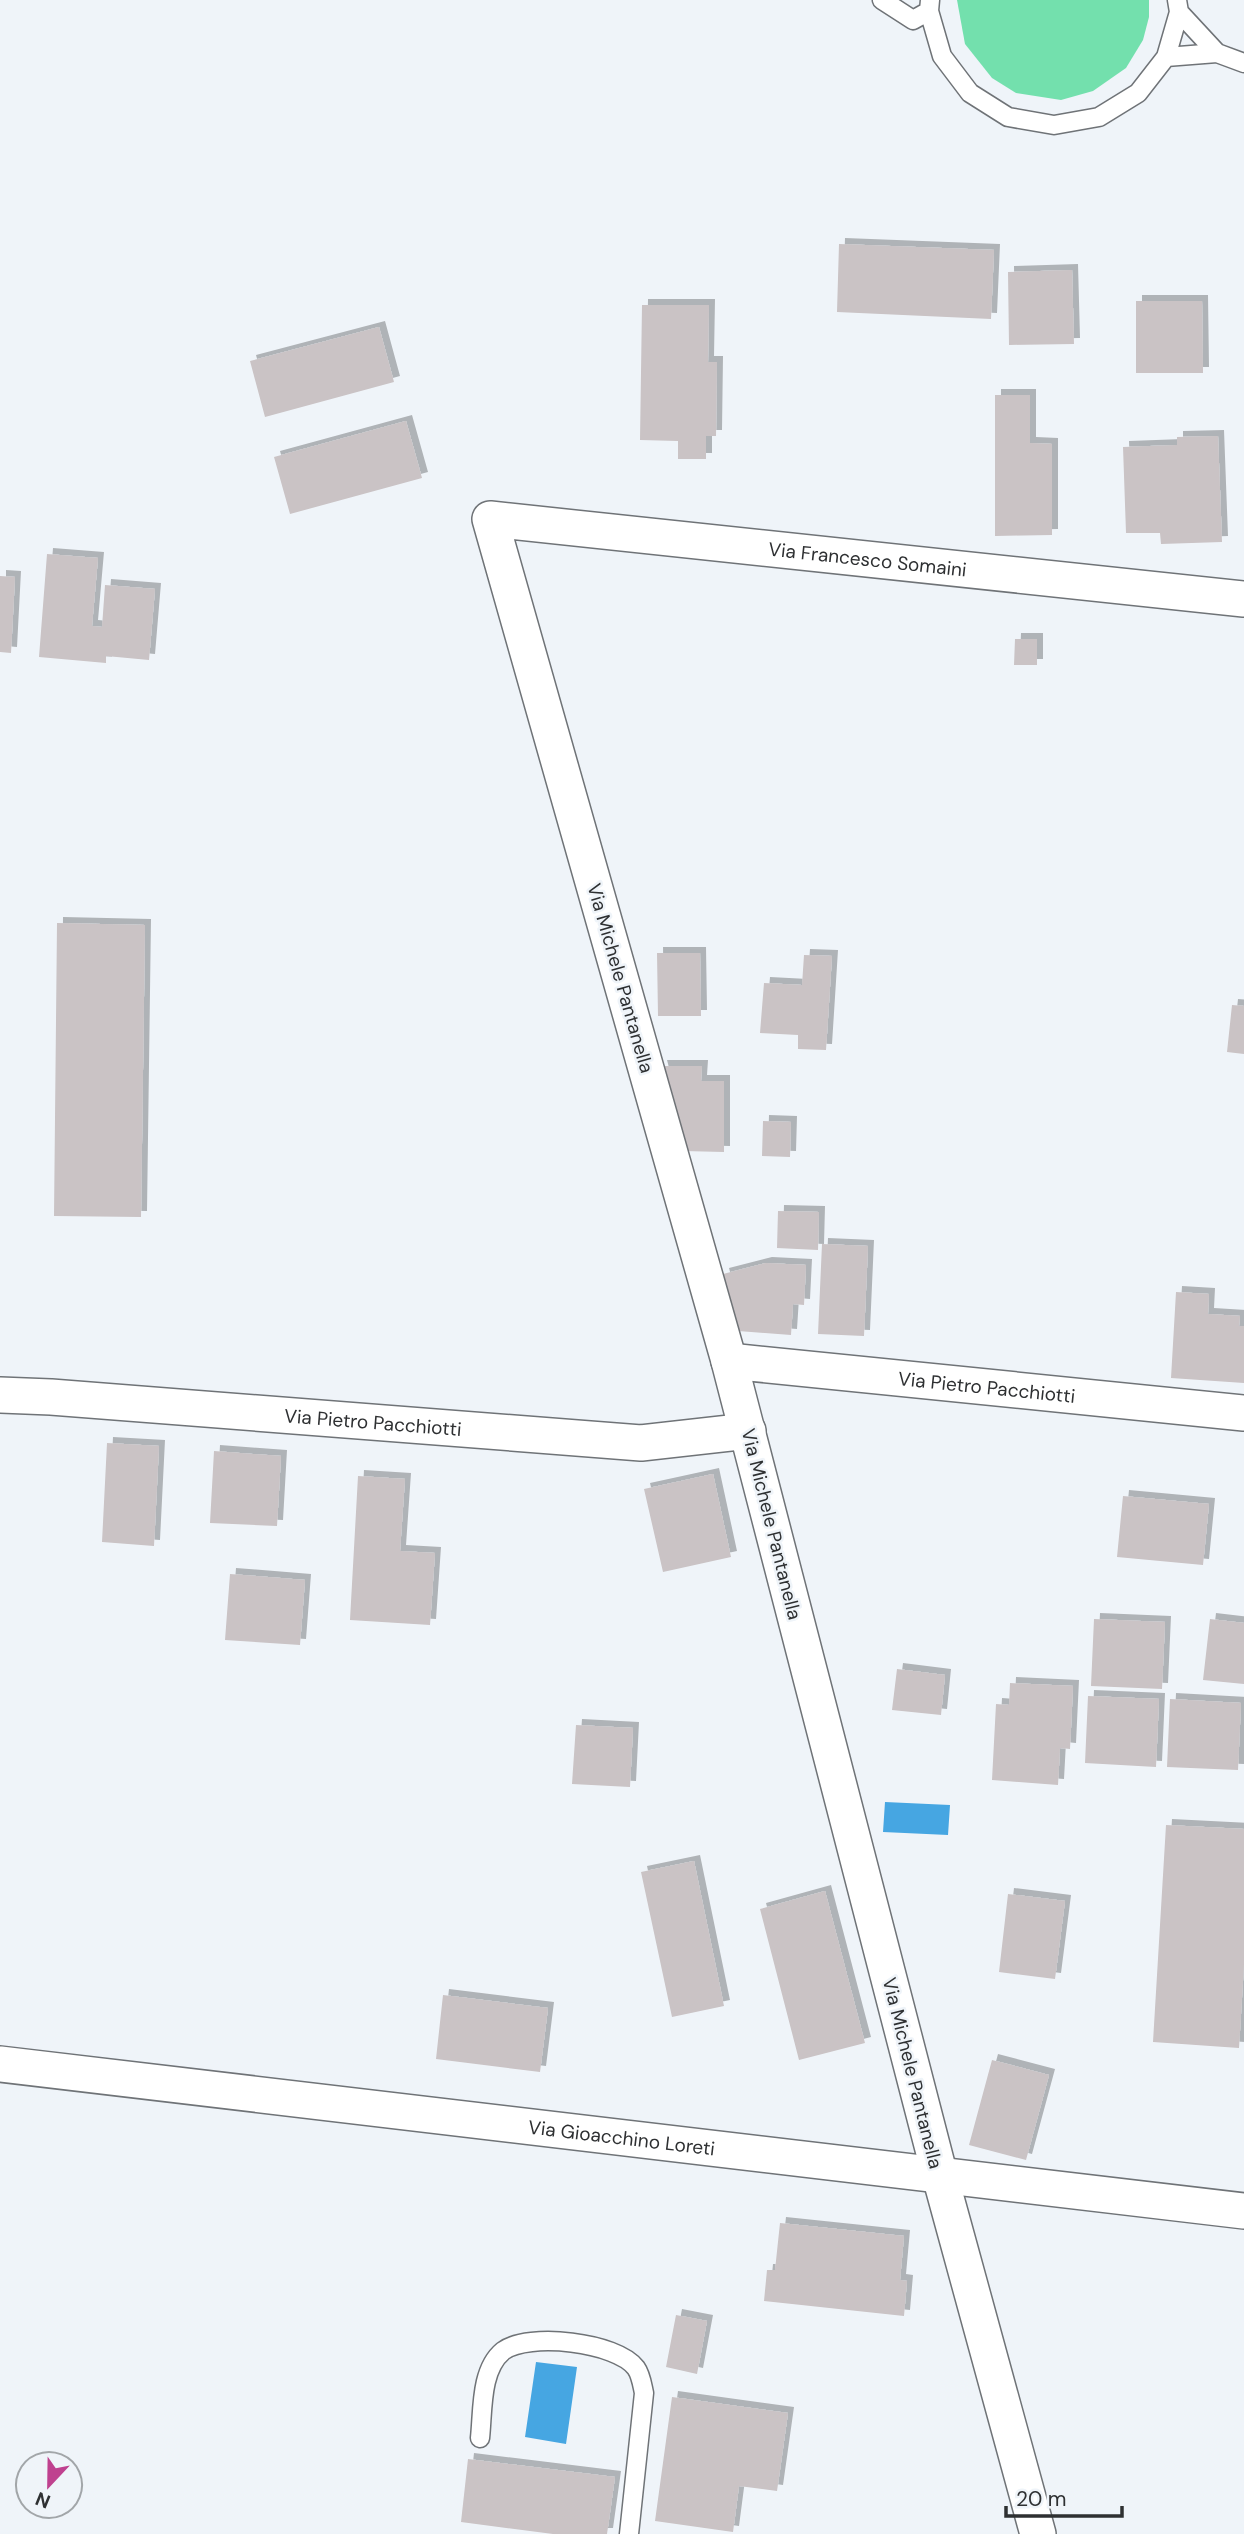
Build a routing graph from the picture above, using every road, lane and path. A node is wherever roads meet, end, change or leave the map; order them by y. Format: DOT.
graph roads {
  1 [pos="882,0"];
  2 [pos="930,6"];
  3 [pos="1178,6"];
  4 [pos="1217,53"];
  5 [pos="1166,57"];
  6 [pos="1244,64"];
  7 [pos="490,519"];
  8 [pos="1244,599"];
  9 [pos="729,1361"];
  10 [pos="0,1395"];
  11 [pos="1244,1413"];
  12 [pos="748,1431"];
  13 [pos="0,2064"];
  14 [pos="940,2176"];
  15 [pos="1244,2211"];
  16 [pos="480,2438"];
  17 [pos="629,2534"];
  18 [pos="1038,2534"];
  1 -- 2 [label="lane"];
  2 -- 5 [label="lane"];
  3 -- 4 [label="lane"];
  3 -- 5 [label="lane"];
  4 -- 5 [label="lane"];
  4 -- 6 [label="lane"];
  7 -- 8 [label="street, Via Francesco Somaini"];
  7 -- 9 [label="street, Via Michele Pantanella"];
  9 -- 11 [label="street, Via Pietro Pacchiotti"];
  9 -- 12 [label="street, Via Michele Pantanella"];
  10 -- 12 [label="street, Via Pietro Pacchiotti"];
  12 -- 14 [label="street, Via Michele Pantanella"];
  13 -- 14 [label="street, Via Gioacchino Loreti"];
  14 -- 15 [label="street, Via Gioacchino Loreti"];
  14 -- 18 [label="street, Via Michele Pantanella"];
  16 -- 17 [label="lane"];
}
